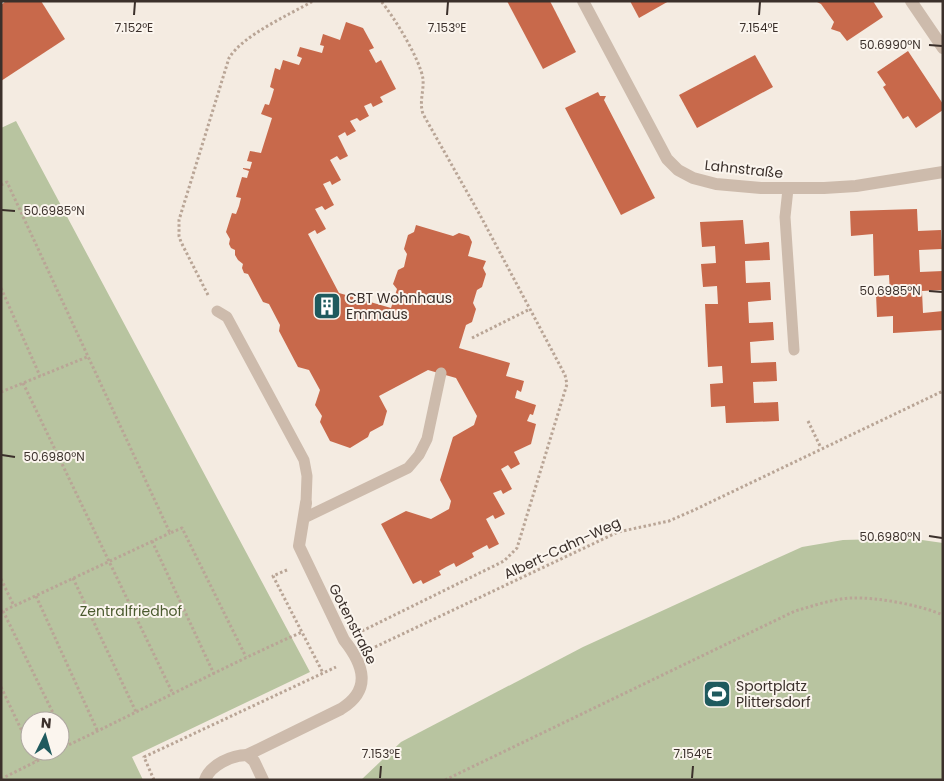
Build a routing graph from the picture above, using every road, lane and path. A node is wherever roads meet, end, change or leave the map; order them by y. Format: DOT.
graph roads {
  1 [pos="314,1"];
  2 [pos="381,1"];
  3 [pos="583,1"];
  4 [pos="911,1"];
  5 [pos="943,48"];
  6 [pos="943,172"];
  7 [pos="1,185"];
  8 [pos="788,189"];
  9 [pos="1,288"];
  10 [pos="530,309"];
  11 [pos="217,311"];
  12 [pos="472,338"];
  13 [pos="794,350"];
  14 [pos="88,357"];
  15 [pos="441,373"];
  16 [pos="40,376"];
  17 [pos="23,383"];
  18 [pos="2,391"];
  19 [pos="943,391"];
  20 [pos="808,421"];
  21 [pos="821,448"];
  22 [pos="306,503"];
  23 [pos="304,518"];
  24 [pos="170,533"];
  25 [pos="152,541"];
  26 [pos="305,560"];
  27 [pos="110,561"];
  28 [pos="73,578"];
  29 [pos="1,579"];
  30 [pos="36,596"];
  31 [pos="14,606"];
  32 [pos="2,611"];
  33 [pos="943,615"];
  34 [pos="302,632"];
  35 [pos="344,640"];
  36 [pos="246,657"];
  37 [pos="356,657"];
  38 [pos="323,673"];
  39 [pos="214,674"];
  40 [pos="1,687"];
  41 [pos="173,694"];
  42 [pos="52,711"];
  43 [pos="136,712"];
  44 [pos="20,727"];
  45 [pos="98,732"];
  46 [pos="70,744"];
  47 [pos="247,755"];
  48 [pos="36,761"];
  49 [pos="1,779"];
  50 [pos="154,780"];
  51 [pos="205,780"];
  52 [pos="263,780"];
  53 [pos="445,780"];
  1 -- 11 [label="path"];
  2 -- 10 [label="path"];
  3 -- 8 [label="street, Lahnstraße"];
  4 -- 5 [label="street"];
  6 -- 8 [label="street, Lahnstraße"];
  7 -- 14 [label="path"];
  8 -- 13 [label="lane"];
  9 -- 16 [label="path"];
  10 -- 12 [label="path"];
  10 -- 35 [label="path"];
  11 -- 22 [label="lane"];
  14 -- 16 [label="path"];
  14 -- 24 [label="path"];
  15 -- 23 [label="lane"];
  16 -- 17 [label="path"];
  17 -- 18 [label="path"];
  17 -- 27 [label="path"];
  19 -- 21 [label="path, Albert-Cahn-Weg"];
  20 -- 21 [label="path"];
  21 -- 37 [label="path, Albert-Cahn-Weg"];
  22 -- 23 [label="street, Gotenstraße"];
  23 -- 26 [label="street, Gotenstraße"];
  24 -- 25 [label="path"];
  24 -- 36 [label="path"];
  25 -- 27 [label="path"];
  25 -- 39 [label="path"];
  26 -- 34 [label="path"];
  26 -- 35 [label="street, Gotenstraße"];
  27 -- 28 [label="path"];
  27 -- 41 [label="path"];
  28 -- 30 [label="path"];
  28 -- 43 [label="path"];
  29 -- 31 [label="path"];
  30 -- 31 [label="path"];
  30 -- 45 [label="path"];
  31 -- 32 [label="path"];
  32 -- 42 [label="path"];
  33 -- 53 [label="path"];
  34 -- 36 [label="path"];
  34 -- 38 [label="path"];
  35 -- 37 [label="street, Gotenstraße"];
  36 -- 39 [label="path"];
  37 -- 38 [label="path, Albert-Cahn-Weg"];
  37 -- 47 [label="street, Gotenstraße"];
  38 -- 50 [label="path, Albert-Cahn-Weg"];
  39 -- 41 [label="path"];
  40 -- 44 [label="path"];
  41 -- 43 [label="path"];
  43 -- 45 [label="path"];
  45 -- 46 [label="path"];
  47 -- 51 [label="street, Gotenstraße"];
  47 -- 52 [label="street"];
  48 -- 49 [label="path"];
}
